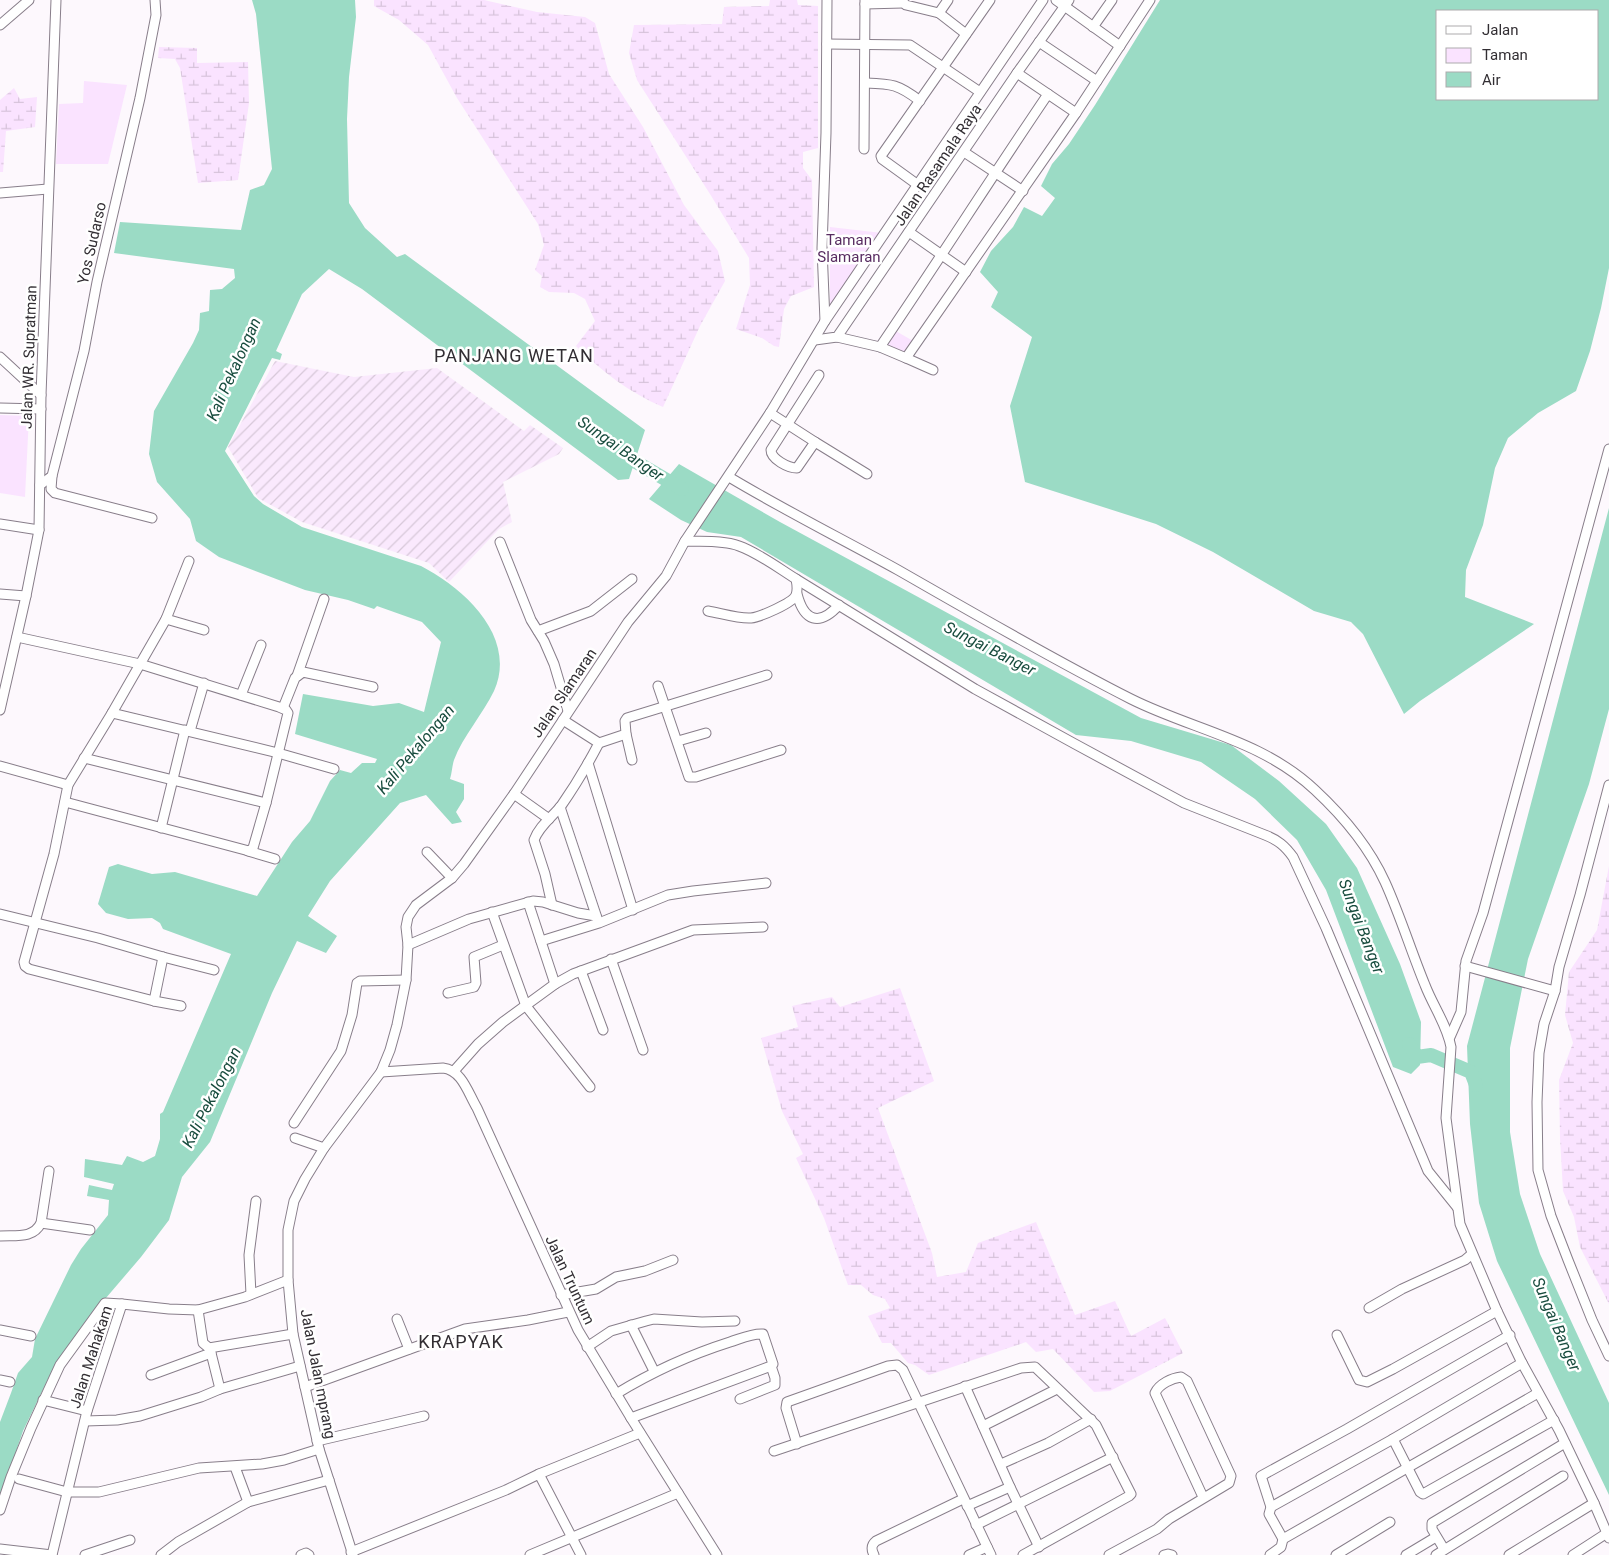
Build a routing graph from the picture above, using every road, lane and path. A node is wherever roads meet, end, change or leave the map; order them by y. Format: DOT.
graph roads {
  1 [pos="29,0"];
  2 [pos="56,0"];
  3 [pos="155,0"];
  4 [pos="827,0"];
  5 [pos="948,0"];
  6 [pos="990,0"];
  7 [pos="1043,0"];
  8 [pos="1056,0"];
  9 [pos="1112,0"];
  10 [pos="1150,0"];
  11 [pos="865,2"];
  12 [pos="902,2"];
  13 [pos="1067,3"];
  14 [pos="939,14"];
  15 [pos="0,25"];
  16 [pos="1093,27"];
  17 [pos="966,34"];
  18 [pos="1039,42"];
  19 [pos="827,44"];
  20 [pos="865,44"];
  21 [pos="1120,46"];
  22 [pos="944,67"];
  23 [pos="1016,73"];
  24 [pos="1097,81"];
  25 [pos="864,83"];
  26 [pos="980,92"];
  27 [pos="1048,94"];
  28 [pos="920,101"];
  29 [pos="1076,113"];
  30 [pos="864,149"];
  31 [pos="964,152"];
  32 [pos="995,172"];
  33 [pos="918,185"];
  34 [pos="48,189"];
  35 [pos="1023,191"];
  36 [pos="0,193"];
  37 [pos="909,232"];
  38 [pos="943,255"];
  39 [pos="966,272"];
  40 [pos="825,321"];
  41 [pos="837,337"];
  42 [pos="815,340"];
  43 [pos="880,347"];
  44 [pos="0,357"];
  45 [pos="906,358"];
  46 [pos="933,370"];
  47 [pos="819,375"];
  48 [pos="41,395"];
  49 [pos="0,408"];
  50 [pos="41,409"];
  51 [pos="770,413"];
  52 [pos="786,424"];
  53 [pos="815,442"];
  54 [pos="1609,449"];
  55 [pos="867,474"];
  56 [pos="52,476"];
  57 [pos="729,477"];
  58 [pos="40,485"];
  59 [pos="152,518"];
  60 [pos="0,524"];
  61 [pos="39,530"];
  62 [pos="500,542"];
  63 [pos="685,542"];
  64 [pos="190,561"];
  65 [pos="632,579"];
  66 [pos="796,579"];
  67 [pos="0,594"];
  68 [pos="797,594"];
  69 [pos="26,596"];
  70 [pos="324,599"];
  71 [pos="839,605"];
  72 [pos="708,611"];
  73 [pos="166,619"];
  74 [pos="204,630"];
  75 [pos="538,631"];
  76 [pos="18,637"];
  77 [pos="261,645"];
  78 [pos="140,664"];
  79 [pos="767,675"];
  80 [pos="297,676"];
  81 [pos="204,683"];
  82 [pos="658,686"];
  83 [pos="373,687"];
  84 [pos="241,695"];
  85 [pos="665,706"];
  86 [pos="283,708"];
  87 [pos="0,710"];
  88 [pos="568,711"];
  89 [pos="112,713"];
  90 [pos="563,720"];
  91 [pos="187,731"];
  92 [pos="706,733"];
  93 [pos="626,734"];
  94 [pos="678,741"];
  95 [pos="599,743"];
  96 [pos="781,750"];
  97 [pos="278,752"];
  98 [pos="84,758"];
  99 [pos="632,760"];
  100 [pos="588,763"];
  101 [pos="0,766"];
  102 [pos="334,769"];
  103 [pos="173,779"];
  104 [pos="1609,784"];
  105 [pos="68,785"];
  106 [pos="514,794"];
  107 [pos="65,802"];
  108 [pos="266,803"];
  109 [pos="560,807"];
  110 [pos="549,820"];
  111 [pos="161,828"];
  112 [pos="248,851"];
  113 [pos="427,852"];
  114 [pos="275,859"];
  115 [pos="452,878"];
  116 [pos="766,883"];
  117 [pos="528,902"];
  118 [pos="552,905"];
  119 [pos="632,910"];
  120 [pos="492,912"];
  121 [pos="0,914"];
  122 [pos="597,919"];
  123 [pos="35,923"];
  124 [pos="763,927"];
  125 [pos="541,941"];
  126 [pos="503,945"];
  127 [pos="408,946"];
  128 [pos="163,957"];
  129 [pos="611,959"];
  130 [pos="1466,966"];
  131 [pos="214,970"];
  132 [pos="581,971"];
  133 [pos="406,980"];
  134 [pos="555,984"];
  135 [pos="1554,990"];
  136 [pos="448,993"];
  137 [pos="154,1002"];
  138 [pos="182,1006"];
  139 [pos="526,1006"];
  140 [pos="603,1030"];
  141 [pos="1450,1037"];
  142 [pos="643,1050"];
  143 [pos="454,1071"];
  144 [pos="381,1072"];
  145 [pos="590,1087"];
  146 [pos="294,1123"];
  147 [pos="295,1138"];
  148 [pos="324,1148"];
  149 [pos="49,1171"];
  150 [pos="256,1201"];
  151 [pos="1457,1208"];
  152 [pos="41,1223"];
  153 [pos="90,1230"];
  154 [pos="0,1236"];
  155 [pos="1472,1254"];
  156 [pos="673,1260"];
  157 [pos="288,1280"];
  158 [pos="251,1294"];
  159 [pos="561,1295"];
  160 [pos="122,1304"];
  161 [pos="1370,1308"];
  162 [pos="198,1310"];
  163 [pos="1497,1311"];
  164 [pos="568,1312"];
  165 [pos="397,1319"];
  166 [pos="734,1320"];
  167 [pos="631,1324"];
  168 [pos="0,1330"];
  169 [pos="293,1334"];
  170 [pos="1337,1335"];
  171 [pos="1510,1335"];
  172 [pos="31,1336"];
  173 [pos="587,1347"];
  174 [pos="409,1349"];
  175 [pos="210,1350"];
  176 [pos="1609,1356"];
  177 [pos="1522,1363"];
  178 [pos="300,1366"];
  179 [pos="771,1366"];
  180 [pos="654,1371"];
  181 [pos="151,1375"];
  182 [pos="0,1380"];
  183 [pos="10,1382"];
  184 [pos="965,1386"];
  185 [pos="305,1387"];
  186 [pos="220,1389"];
  187 [pos="1057,1389"];
  188 [pos="1538,1393"];
  189 [pos="616,1394"];
  190 [pos="740,1399"];
  191 [pos="43,1400"];
  192 [pos="918,1402"];
  193 [pos="86,1416"];
  194 [pos="424,1416"];
  195 [pos="631,1418"];
  196 [pos="1091,1419"];
  197 [pos="1554,1420"];
  198 [pos="983,1426"];
  199 [pos="640,1432"];
  200 [pos="1393,1439"];
  201 [pos="1565,1443"];
  202 [pos="797,1444"];
  203 [pos="318,1445"];
  204 [pos="774,1451"];
  205 [pos="1114,1458"];
  206 [pos="1000,1464"];
  207 [pos="234,1466"];
  208 [pos="1408,1468"];
  209 [pos="539,1474"];
  210 [pos="1563,1476"];
  211 [pos="19,1480"];
  212 [pos="329,1480"];
  213 [pos="1010,1487"];
  214 [pos="67,1492"];
  215 [pos="678,1493"];
  216 [pos="1204,1497"];
  217 [pos="248,1502"];
  218 [pos="965,1503"];
  219 [pos="1594,1503"];
  220 [pos="1018,1505"];
  221 [pos="1271,1507"];
  222 [pos="0,1510"];
  223 [pos="1390,1522"];
  224 [pos="976,1525"];
  225 [pos="1608,1536"];
  226 [pos="1436,1537"];
  227 [pos="572,1538"];
  228 [pos="1283,1539"];
  229 [pos="130,1540"];
  230 [pos="1039,1547"];
  231 [pos="0,1549"];
  232 [pos="1444,1549"];
  233 [pos="989,1551"];
  234 [pos="352,1553"];
  235 [pos="52,1555"];
  236 [pos="85,1555"];
  237 [pos="161,1555"];
  238 [pos="301,1555"];
  239 [pos="309,1555"];
  240 [pos="530,1555"];
  241 [pos="581,1555"];
  242 [pos="717,1555"];
  243 [pos="874,1555"];
  244 [pos="969,1555"];
  245 [pos="1023,1555"];
  246 [pos="1109,1555"];
  247 [pos="1164,1555"];
  248 [pos="1172,1555"];
  249 [pos="1271,1555"];
  250 [pos="1336,1555"];
  251 [pos="1406,1555"];
  252 [pos="1436,1555"];
  253 [pos="1509,1555"];
  254 [pos="1573,1555"];
  1 -- 15 [label="street"];
  2 -- 34 [label="street, Jalan WR. Supratman"];
  3 -- 56 [label="street, Yos Sudarso"];
  4 -- 19 [label="street"];
  5 -- 14 [label="street"];
  6 -- 17 [label="street"];
  7 -- 26 [label="street, Jalan Rasamala Raya"];
  8 -- 13 [label="street"];
  9 -- 16 [label="street"];
  10 -- 21 [label="street"];
  11 -- 12 [label="street"];
  11 -- 20 [label="street"];
  12 -- 14 [label="street"];
  13 -- 16 [label="street"];
  13 -- 18 [label="street, Jalan Rasamala Raya"];
  14 -- 17 [label="street"];
  16 -- 21 [label="street"];
  17 -- 22 [label="street"];
  18 -- 23 [label="street, Jalan Rasamala Raya"];
  18 -- 24 [label="street"];
  19 -- 20 [label="street"];
  19 -- 40 [label="street"];
  20 -- 22 [label="street"];
  20 -- 25 [label="street"];
  21 -- 24 [label="street"];
  22 -- 26 [label="street"];
  22 -- 28 [label="street"];
  23 -- 27 [label="street"];
  23 -- 31 [label="street, Jalan Rasamala Raya"];
  24 -- 29 [label="street"];
  25 -- 28 [label="street"];
  25 -- 30 [label="street"];
  26 -- 33 [label="street, Jalan Rasamala Raya"];
  27 -- 29 [label="street"];
  27 -- 32 [label="street"];
  28 -- 33 [label="street"];
  29 -- 35 [label="street"];
  31 -- 32 [label="street"];
  31 -- 37 [label="street, Jalan Rasamala Raya"];
  32 -- 35 [label="street"];
  32 -- 38 [label="street"];
  33 -- 40 [label="street, Jalan Rasamala Raya"];
  34 -- 36 [label="street"];
  34 -- 48 [label="street, Jalan WR. Supratman"];
  35 -- 39 [label="street"];
  37 -- 38 [label="street"];
  37 -- 41 [label="street, Jalan Rasamala Raya"];
  38 -- 39 [label="street"];
  38 -- 43 [label="street"];
  39 -- 45 [label="street"];
  40 -- 42 [label="street, Jalan Rasamala Raya"];
  41 -- 42 [label="street"];
  41 -- 43 [label="street"];
  42 -- 51 [label="street, Jalan Slamaran"];
  43 -- 45 [label="street"];
  44 -- 48 [label="street"];
  45 -- 46 [label="street"];
  47 -- 52 [label="street"];
  48 -- 50 [label="street, Jalan WR. Supratman"];
  49 -- 50 [label="street"];
  50 -- 58 [label="street, Jalan WR. Supratman"];
  51 -- 52 [label="street"];
  51 -- 57 [label="street, Jalan Slamaran"];
  52 -- 53 [label="street"];
  52 -- 53 [label="street"];
  53 -- 55 [label="street"];
  54 -- 130 [label="street"];
  56 -- 58 [label="street"];
  56 -- 59 [label="street"];
  57 -- 63 [label="street, Jalan Slamaran"];
  57 -- 141 [label="street"];
  58 -- 61 [label="street, Jalan WR. Supratman"];
  60 -- 61 [label="street"];
  61 -- 69 [label="street, Jalan WR. Supratman"];
  62 -- 75 [label="street"];
  63 -- 66 [label="street"];
  63 -- 88 [label="street, Jalan Slamaran"];
  64 -- 73 [label="street"];
  65 -- 75 [label="street"];
  66 -- 68 [label="street"];
  66 -- 71 [label="street"];
  67 -- 69 [label="street"];
  68 -- 71 [label="street"];
  68 -- 72 [label="street"];
  69 -- 76 [label="street, Jalan WR. Supratman"];
  70 -- 80 [label="street"];
  71 -- 151 [label="street"];
  73 -- 74 [label="street"];
  73 -- 78 [label="street"];
  75 -- 88 [label="street"];
  76 -- 78 [label="street"];
  76 -- 87 [label="street, Jalan WR. Supratman"];
  77 -- 84 [label="street"];
  78 -- 81 [label="street"];
  78 -- 89 [label="street"];
  79 -- 85 [label="street"];
  80 -- 83 [label="street"];
  80 -- 86 [label="street"];
  81 -- 84 [label="street"];
  81 -- 91 [label="street"];
  82 -- 85 [label="street"];
  84 -- 86 [label="street"];
  85 -- 93 [label="street"];
  85 -- 94 [label="street"];
  86 -- 97 [label="street"];
  88 -- 90 [label="street, Jalan Slamaran"];
  89 -- 91 [label="street"];
  89 -- 98 [label="street"];
  90 -- 95 [label="street"];
  90 -- 106 [label="street, Jalan Slamaran"];
  91 -- 97 [label="street"];
  91 -- 103 [label="street"];
  92 -- 94 [label="street"];
  93 -- 95 [label="street"];
  93 -- 99 [label="street"];
  94 -- 96 [label="street"];
  95 -- 100 [label="street"];
  97 -- 102 [label="street"];
  97 -- 108 [label="street"];
  98 -- 103 [label="street"];
  98 -- 105 [label="street"];
  100 -- 109 [label="street"];
  100 -- 119 [label="street"];
  101 -- 105 [label="street"];
  103 -- 108 [label="street"];
  103 -- 111 [label="street"];
  104 -- 135 [label="street"];
  105 -- 107 [label="street"];
  106 -- 110 [label="street"];
  106 -- 115 [label="street, Jalan Slamaran"];
  107 -- 111 [label="street"];
  107 -- 123 [label="street"];
  108 -- 112 [label="street"];
  109 -- 110 [label="street"];
  109 -- 122 [label="street"];
  110 -- 118 [label="street"];
  111 -- 112 [label="street"];
  112 -- 114 [label="street"];
  113 -- 115 [label="street"];
  115 -- 127 [label="street, Jalan Slamaran"];
  116 -- 119 [label="street"];
  117 -- 118 [label="street"];
  117 -- 120 [label="street"];
  117 -- 125 [label="street"];
  118 -- 122 [label="street"];
  119 -- 122 [label="street"];
  120 -- 126 [label="street"];
  120 -- 127 [label="street"];
  121 -- 123 [label="street"];
  122 -- 125 [label="street"];
  123 -- 128 [label="street"];
  123 -- 137 [label="street"];
  124 -- 129 [label="street"];
  125 -- 134 [label="street"];
  126 -- 136 [label="street"];
  126 -- 139 [label="street"];
  127 -- 133 [label="street, Jalan Slamaran"];
  128 -- 131 [label="street"];
  128 -- 137 [label="street"];
  129 -- 132 [label="street"];
  129 -- 142 [label="street"];
  130 -- 135 [label="street"];
  130 -- 141 [label="street"];
  132 -- 134 [label="street"];
  132 -- 140 [label="street"];
  133 -- 144 [label="street, Jalan Slamaran"];
  133 -- 146 [label="street"];
  134 -- 139 [label="street"];
  135 -- 176 [label="street"];
  137 -- 138 [label="street"];
  139 -- 143 [label="street"];
  139 -- 145 [label="street"];
  141 -- 151 [label="street"];
  143 -- 144 [label="street"];
  143 -- 159 [label="street, Jalan Truntum"];
  144 -- 148 [label="street, Jalan Jalan mprang"];
  147 -- 148 [label="street"];
  148 -- 157 [label="street, Jalan Jalan mprang"];
  149 -- 152 [label="street"];
  150 -- 158 [label="street"];
  151 -- 155 [label="street"];
  152 -- 153 [label="street"];
  152 -- 154 [label="street"];
  155 -- 161 [label="street"];
  155 -- 163 [label="street"];
  156 -- 159 [label="street"];
  157 -- 158 [label="street, Jalan Mahakam"];
  157 -- 169 [label="street, Jalan Jalan mprang"];
  158 -- 162 [label="street, Jalan Mahakam"];
  159 -- 164 [label="street, Jalan Truntum"];
  160 -- 162 [label="street, Jalan Mahakam"];
  160 -- 191 [label="street"];
  160 -- 193 [label="street, Jalan Mahakam"];
  162 -- 175 [label="street"];
  163 -- 170 [label="street"];
  163 -- 171 [label="street"];
  164 -- 173 [label="street, Jalan Truntum"];
  164 -- 174 [label="street"];
  165 -- 174 [label="street"];
  166 -- 167 [label="street"];
  167 -- 173 [label="street"];
  167 -- 180 [label="street"];
  168 -- 172 [label="street"];
  169 -- 175 [label="street"];
  169 -- 178 [label="street, Jalan Jalan mprang"];
  171 -- 177 [label="street"];
  171 -- 221 [label="street"];
  173 -- 189 [label="street, Jalan Truntum"];
  174 -- 185 [label="street"];
  175 -- 181 [label="street"];
  175 -- 186 [label="street"];
  177 -- 188 [label="street"];
  177 -- 200 [label="street"];
  178 -- 185 [label="street, Jalan Jalan mprang"];
  178 -- 186 [label="street"];
  179 -- 180 [label="street"];
  179 -- 190 [label="street"];
  179 -- 195 [label="street"];
  180 -- 189 [label="street"];
  182 -- 183 [label="street"];
  184 -- 187 [label="street"];
  184 -- 192 [label="street"];
  184 -- 198 [label="street"];
  185 -- 203 [label="street, Jalan Jalan mprang"];
  186 -- 193 [label="street"];
  187 -- 196 [label="street"];
  187 -- 198 [label="street"];
  188 -- 197 [label="street"];
  188 -- 208 [label="street"];
  189 -- 195 [label="street, Jalan Truntum"];
  191 -- 193 [label="street"];
  191 -- 222 [label="street"];
  192 -- 202 [label="street"];
  192 -- 202 [label="street"];
  192 -- 218 [label="street"];
  193 -- 214 [label="street, Jalan Mahakam"];
  194 -- 203 [label="street"];
  195 -- 199 [label="street, Jalan Truntum"];
  196 -- 205 [label="street"];
  196 -- 206 [label="street"];
  197 -- 201 [label="street"];
  197 -- 208 [label="street"];
  198 -- 206 [label="street"];
  199 -- 209 [label="street"];
  199 -- 215 [label="street, Jalan Truntum"];
  200 -- 208 [label="street"];
  200 -- 221 [label="street"];
  201 -- 219 [label="street"];
  201 -- 226 [label="street"];
  202 -- 204 [label="street"];
  203 -- 207 [label="street"];
  203 -- 212 [label="street, Jalan Jalan mprang"];
  205 -- 220 [label="street"];
  205 -- 230 [label="street"];
  206 -- 213 [label="street"];
  207 -- 214 [label="street"];
  207 -- 217 [label="street"];
  208 -- 228 [label="street"];
  209 -- 227 [label="street"];
  209 -- 234 [label="street"];
  210 -- 232 [label="street"];
  211 -- 214 [label="street"];
  212 -- 217 [label="street"];
  212 -- 234 [label="street, Jalan Jalan mprang"];
  213 -- 218 [label="street"];
  213 -- 220 [label="street"];
  214 -- 235 [label="street, Jalan Mahakam"];
  215 -- 227 [label="street"];
  215 -- 242 [label="street, Jalan Truntum"];
  216 -- 216 [label="street"];
  216 -- 246 [label="street"];
  217 -- 237 [label="street"];
  218 -- 224 [label="street"];
  218 -- 243 [label="street"];
  219 -- 225 [label="street"];
  219 -- 253 [label="street"];
  220 -- 224 [label="street"];
  220 -- 230 [label="street"];
  221 -- 228 [label="street"];
  223 -- 250 [label="street"];
  224 -- 233 [label="street"];
  225 -- 254 [label="street"];
  226 -- 232 [label="street"];
  226 -- 251 [label="street"];
  227 -- 240 [label="street"];
  227 -- 241 [label="street"];
  228 -- 249 [label="street"];
  229 -- 236 [label="street"];
  230 -- 245 [label="street"];
  231 -- 235 [label="street"];
  232 -- 252 [label="street"];
  233 -- 244 [label="street"];
  238 -- 239 [label="street"];
  247 -- 248 [label="street"];
}
